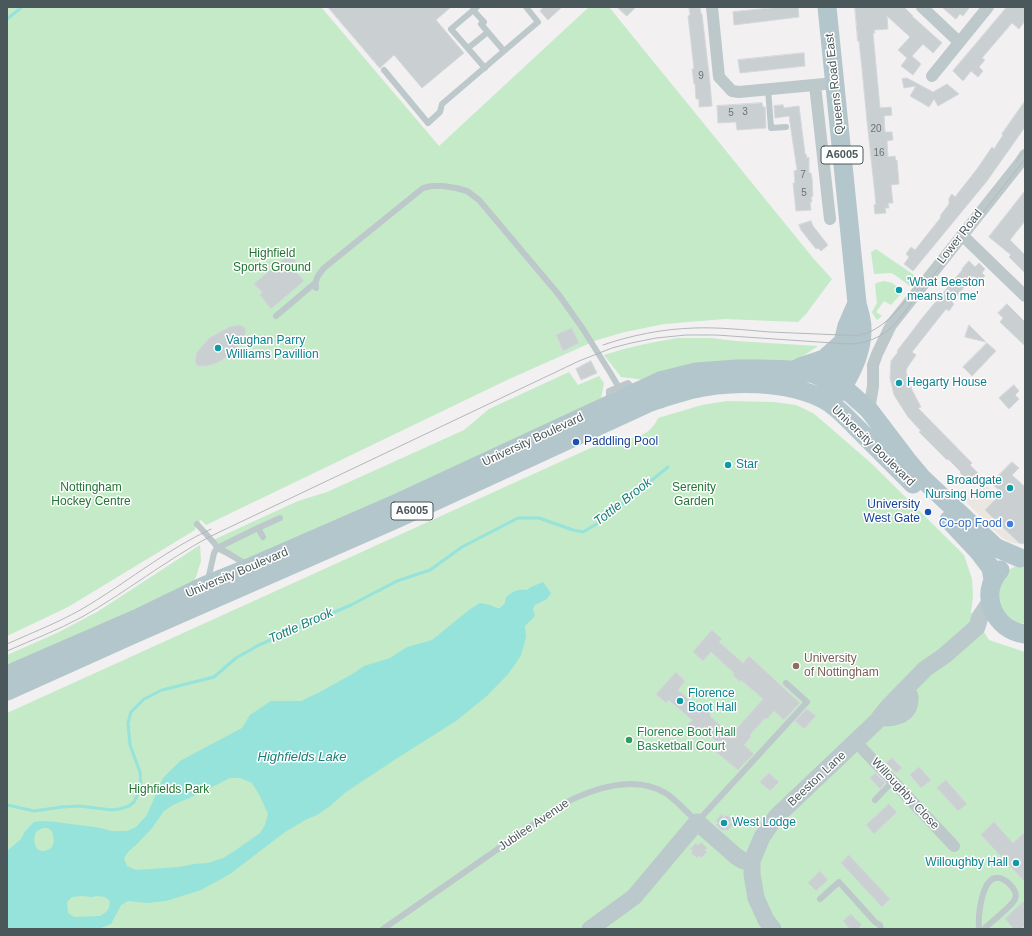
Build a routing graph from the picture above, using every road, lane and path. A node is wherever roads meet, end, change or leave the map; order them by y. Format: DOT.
graph roads {
  1 [pos="526,7"];
  2 [pos="712,7"];
  3 [pos="827,7"];
  4 [pos="922,7"];
  5 [pos="988,7"];
  6 [pos="475,8"];
  7 [pos="488,32"];
  8 [pos="959,42"];
  9 [pos="468,48"];
  10 [pos="504,51"];
  11 [pos="485,68"];
  12 [pos="384,70"];
  13 [pos="932,76"];
  14 [pos="835,84"];
  15 [pos="815,85"];
  16 [pos="768,89"];
  17 [pos="786,126"];
  18 [pos="1023,162"];
  19 [pos="830,219"];
  20 [pos="962,235"];
  21 [pos="1025,296"];
  22 [pos="857,303"];
  23 [pos="276,316"];
  24 [pos="844,341"];
  25 [pos="794,370"];
  26 [pos="836,383"];
  27 [pos="627,387"];
  28 [pos="826,401"];
  29 [pos="869,410"];
  30 [pos="280,518"];
  31 [pos="197,524"];
  32 [pos="258,528"];
  33 [pos="263,537"];
  34 [pos="217,548"];
  35 [pos="1022,558"];
  36 [pos="253,566"];
  37 [pos="993,580"];
  38 [pos="206,585"];
  39 [pos="990,602"];
  40 [pos="977,627"];
  41 [pos="1005,627"];
  42 [pos="1025,634"];
  43 [pos="944,656"];
  44 [pos="7,675"];
  45 [pos="786,683"];
  46 [pos="7,691"];
  47 [pos="881,720"];
  48 [pos="856,742"];
  49 [pos="893,781"];
  50 [pos="875,800"];
  51 [pos="697,822"];
  52 [pos="954,846"];
  53 [pos="752,861"];
  54 [pos="820,899"];
  55 [pos="383,929"];
  56 [pos="590,929"];
  57 [pos="773,929"];
  58 [pos="881,929"];
  59 [pos="979,929"];
  60 [pos="984,929"];
  1 -- 10 [label="lane"];
  2 -- 16 [label="street"];
  3 -- 14 [label="main road, Queens Road East / A6005"];
  4 -- 8 [label="street"];
  5 -- 8 [label="street"];
  6 -- 7 [label="lane"];
  6 -- 9 [label="lane"];
  7 -- 9 [label="lane"];
  7 -- 10 [label="lane"];
  8 -- 13 [label="street"];
  9 -- 11 [label="lane"];
  10 -- 11 [label="lane"];
  11 -- 12 [label="lane"];
  14 -- 15 [label="street"];
  14 -- 22 [label="main road, Queens Road East / A6005"];
  15 -- 16 [label="street"];
  15 -- 19 [label="street, Queens Road East"];
  16 -- 17 [label="lane"];
  18 -- 20 [label="street, Lower Road"];
  20 -- 21 [label="street"];
  20 -- 29 [label="street, Lower Road"];
  22 -- 24 [label="main road, Queens Road East / A6005"];
  22 -- 26 [label="main road, Queens Road East / A6005"];
  23 -- 27 [label="lane"];
  24 -- 25 [label="main road, A6005"];
  24 -- 26 [label="main road, Queens Road East / A6005"];
  25 -- 26 [label="main road, University Boulevard / A6005"];
  25 -- 27 [label="main road, University Boulevard / A6005"];
  26 -- 28 [label="main road, Queens Road East / A6005"];
  26 -- 29 [label="main road, University Boulevard"];
  27 -- 36 [label="main road, University Boulevard / A6005"];
  28 -- 37 [label="main road, University Boulevard"];
  28 -- 46 [label="main road, University Boulevard / A6005"];
  29 -- 35 [label="main road, University Boulevard"];
  30 -- 32 [label="lane"];
  31 -- 34 [label="lane"];
  32 -- 33 [label="lane"];
  32 -- 34 [label="lane"];
  34 -- 36 [label="lane"];
  34 -- 38 [label="lane"];
  35 -- 37 [label="main road"];
  36 -- 38 [label="main road, University Boulevard / A6005"];
  37 -- 39 [label="main road"];
  38 -- 44 [label="main road, University Boulevard / A6005"];
  39 -- 40 [label="street"];
  39 -- 41 [label="main road"];
  40 -- 41 [label="street"];
  40 -- 43 [label="street, Beeston Lane"];
  41 -- 42 [label="main road"];
  43 -- 47 [label="street, Beeston Lane"];
  43 -- 47 [label="street, Beeston Lane"];
  45 -- 51 [label="lane"];
  47 -- 48 [label="street, Beeston Lane"];
  48 -- 49 [label="street, Willoughby Close"];
  48 -- 53 [label="street, Beeston Lane"];
  49 -- 50 [label="lane"];
  49 -- 52 [label="street, Willoughby Close"];
  51 -- 53 [label="street, Jubilee Avenue"];
  51 -- 55 [label="lane, Jubilee Avenue"];
  51 -- 56 [label="street"];
  53 -- 57 [label="street, Beeston Lane"];
  54 -- 58 [label="lane"];
  59 -- 60 [label="lane"];
}
